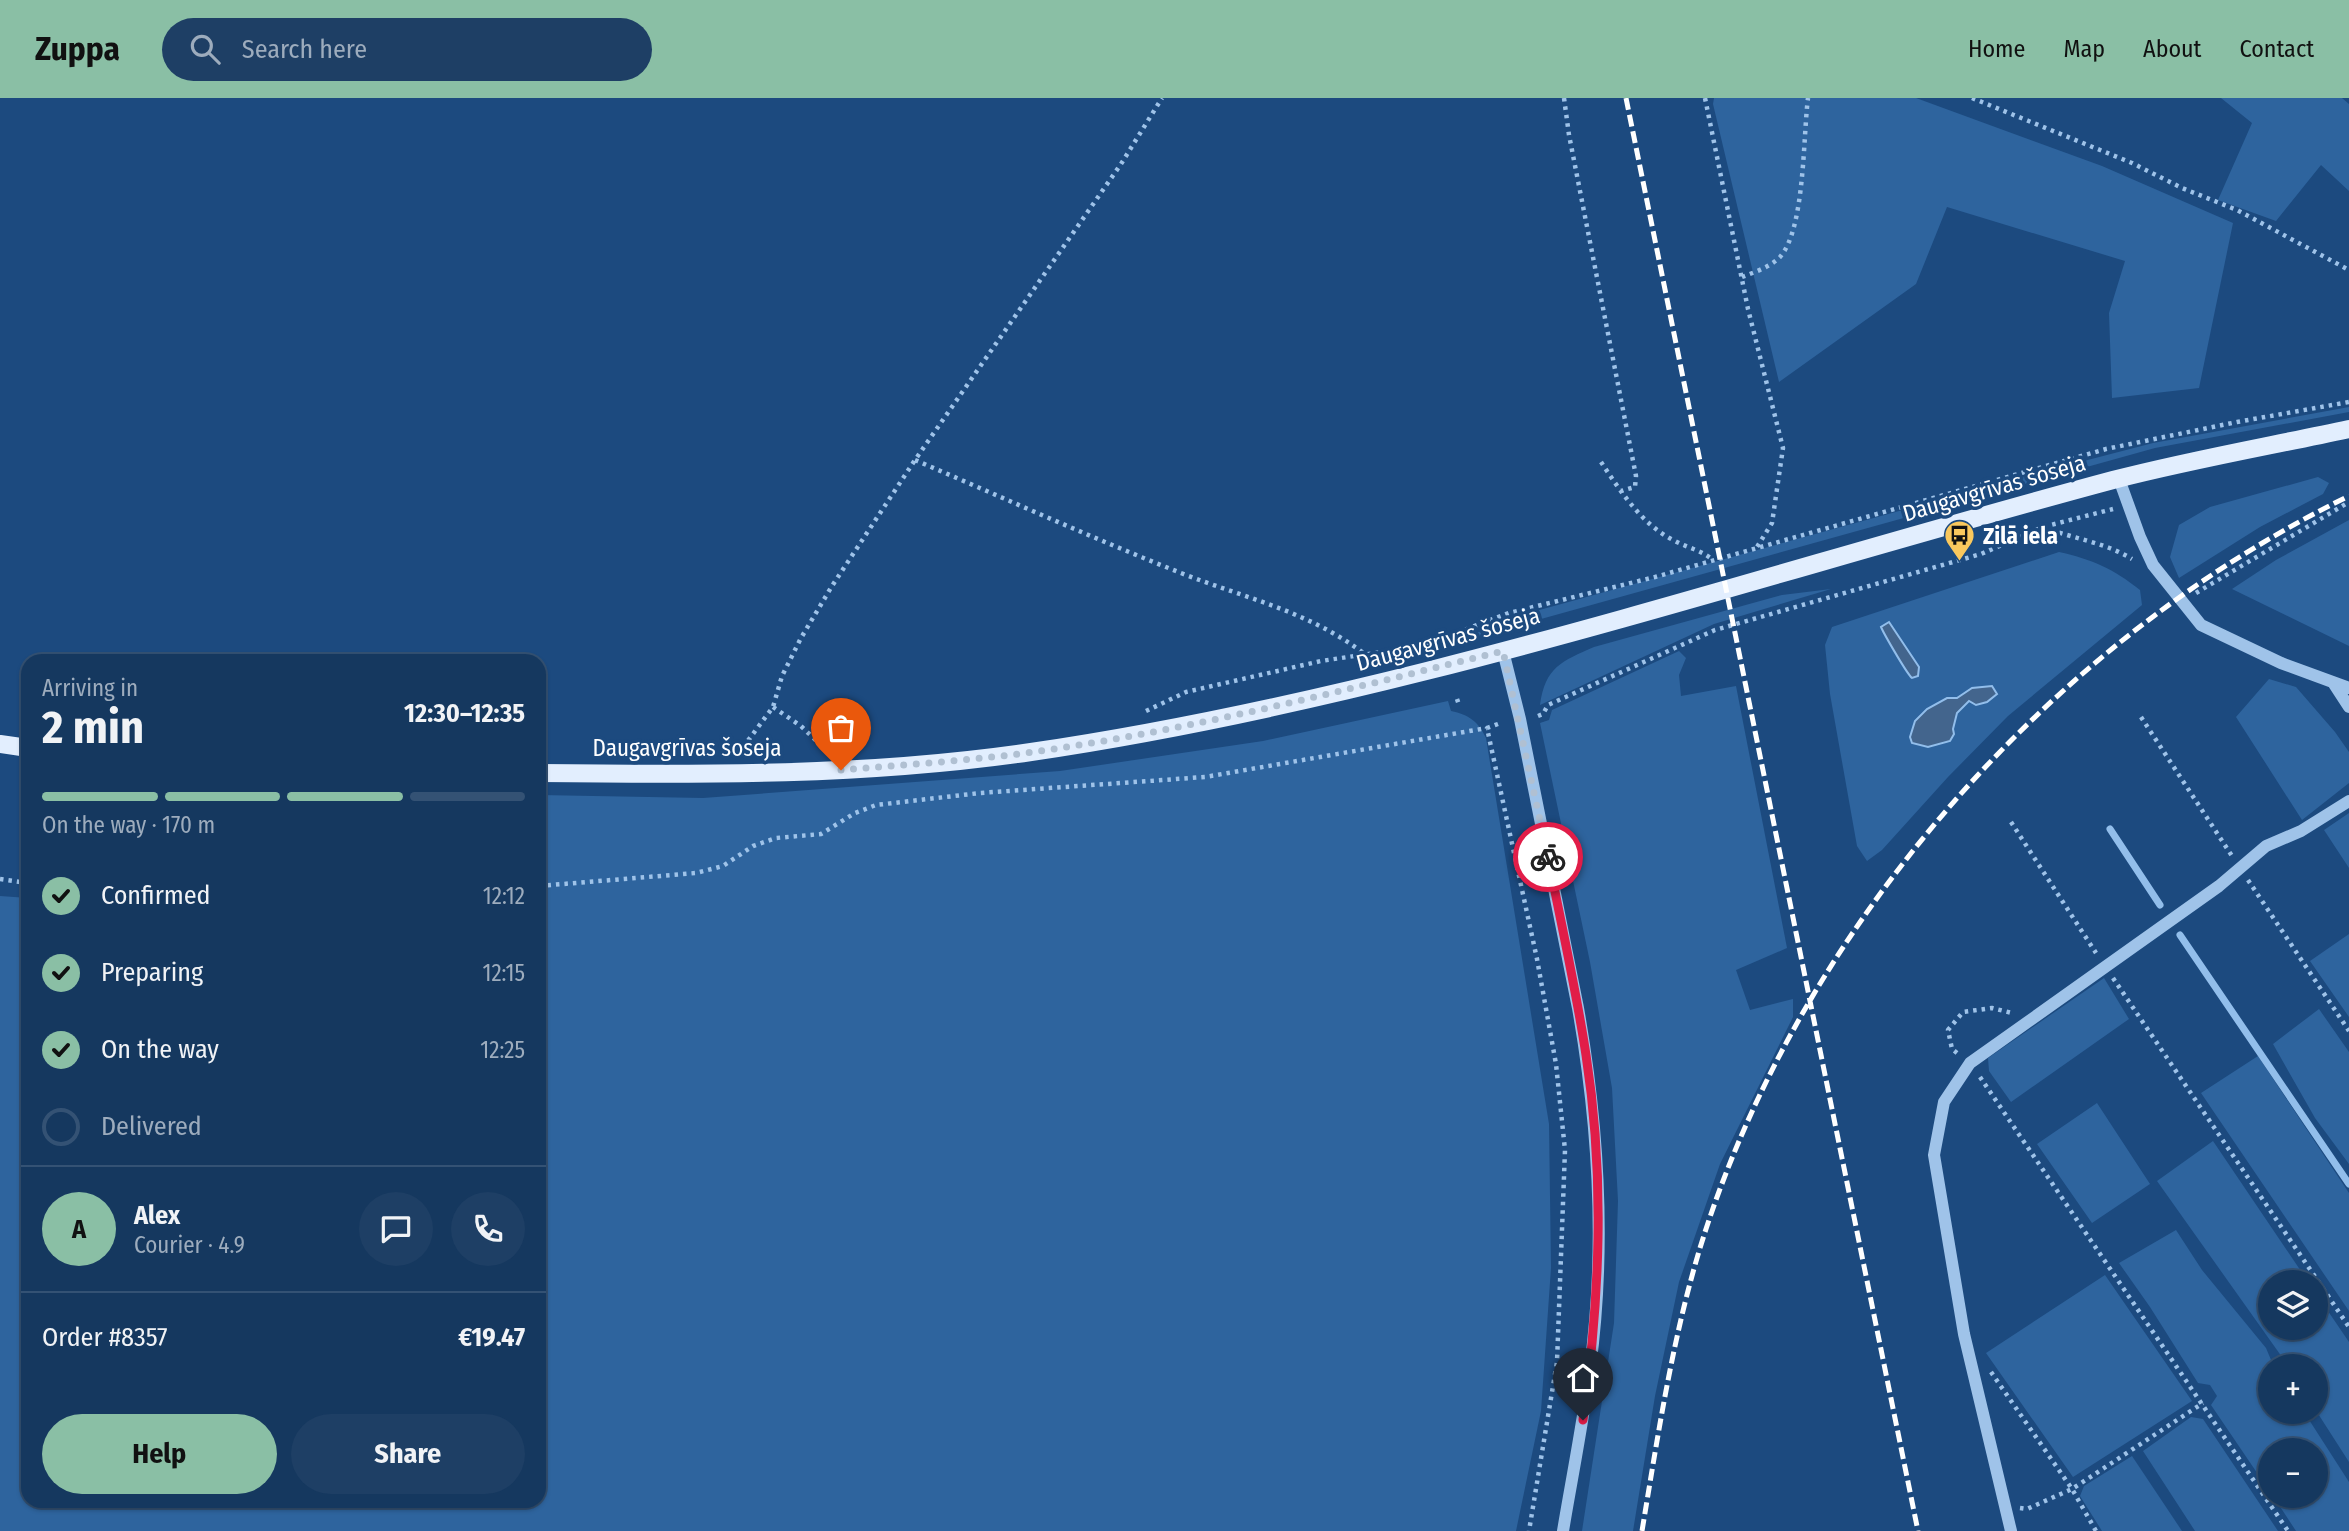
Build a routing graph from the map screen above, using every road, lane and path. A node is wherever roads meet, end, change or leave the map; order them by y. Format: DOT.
graph roads {
  1 [pos="1162,98"];
  2 [pos="1564,98"];
  3 [pos="1705,98"];
  4 [pos="1808,98"];
  5 [pos="1972,98"];
  6 [pos="2349,270"];
  7 [pos="1742,277"];
  8 [pos="2349,402"];
  9 [pos="2349,429"];
  10 [pos="915,460"];
  11 [pos="1601,463"];
  12 [pos="2119,478"];
  13 [pos="1621,491"];
  14 [pos="2349,502"];
  15 [pos="2128,505"];
  16 [pos="2043,527"];
  17 [pos="1757,547"];
  18 [pos="1713,560"];
  19 [pos="2153,565"];
  20 [pos="2182,602"];
  21 [pos="1439,640"];
  22 [pos="1441,648"];
  23 [pos="1503,651"];
  24 [pos="1367,655"];
  25 [pos="2334,684"];
  26 [pos="2349,688"];
  27 [pos="1457,699"];
  28 [pos="1459,705"];
  29 [pos="773,707"];
  30 [pos="2349,707"];
  31 [pos="1142,713"];
  32 [pos="1538,716"];
  33 [pos="1498,724"];
  34 [pos="1488,727"];
  35 [pos="0,744"];
  36 [pos="21,747"];
  37 [pos="841,770"];
  38 [pos="546,773"];
  39 [pos="725,776"];
  40 [pos="2349,801"];
  41 [pos="2011,822"];
  42 [pos="0,880"];
  43 [pos="21,882"];
  44 [pos="546,885"];
  45 [pos="2105,966"];
  46 [pos="2034,1017"];
  47 [pos="1970,1063"];
  48 [pos="2349,1327"];
  49 [pos="1987,1367"];
  50 [pos="2203,1403"];
  51 [pos="2072,1489"];
  52 [pos="2004,1506"];
  53 [pos="1529,1531"];
  54 [pos="1563,1531"];
  55 [pos="2011,1531"];
  56 [pos="2096,1531"];
  57 [pos="2288,1531"];
  1 -- 10 [label="path"];
  2 -- 13 [label="path"];
  3 -- 7 [label="path"];
  4 -- 7 [label="path"];
  5 -- 6 [label="path"];
  7 -- 17 [label="path"];
  8 -- 17 [label="path"];
  9 -- 12 [label="main road, Daugavgrīvas šoseja"];
  10 -- 24 [label="path"];
  10 -- 29 [label="path"];
  11 -- 13 [label="path"];
  12 -- 15 [label="street"];
  12 -- 23 [label="main road, Daugavgrīvas šoseja"];
  13 -- 18 [label="path"];
  14 -- 20 [label="path"];
  15 -- 16 [label="path"];
  15 -- 19 [label="street"];
  16 -- 19 [label="path"];
  16 -- 32 [label="path"];
  17 -- 18 [label="path"];
  18 -- 21 [label="path"];
  19 -- 20 [label="street"];
  20 -- 25 [label="street"];
  21 -- 22 [label="path"];
  21 -- 24 [label="path"];
  23 -- 37 [label="main road, Daugavgrīvas šoseja"];
  23 -- 54 [label="street"];
  24 -- 31 [label="path"];
  25 -- 26 [label="street"];
  25 -- 30 [label="street"];
  27 -- 28 [label="path"];
  29 -- 37 [label="path"];
  29 -- 39 [label="path"];
  33 -- 34 [label="path"];
  34 -- 44 [label="path"];
  34 -- 53 [label="path"];
  35 -- 36 [label="main road"];
  37 -- 39 [label="main road, Daugavgrīvas šoseja"];
  38 -- 39 [label="main road, Daugavgrīvas šoseja"];
  40 -- 45 [label="street"];
  41 -- 45 [label="path"];
  42 -- 43 [label="path"];
  45 -- 46 [label="street"];
  45 -- 48 [label="path"];
  46 -- 47 [label="street"];
  46 -- 47 [label="path"];
  47 -- 50 [label="path"];
  47 -- 52 [label="street"];
  49 -- 51 [label="path"];
  50 -- 51 [label="path"];
  50 -- 57 [label="path"];
  51 -- 52 [label="path"];
  51 -- 56 [label="path"];
  52 -- 55 [label="street"];
}
